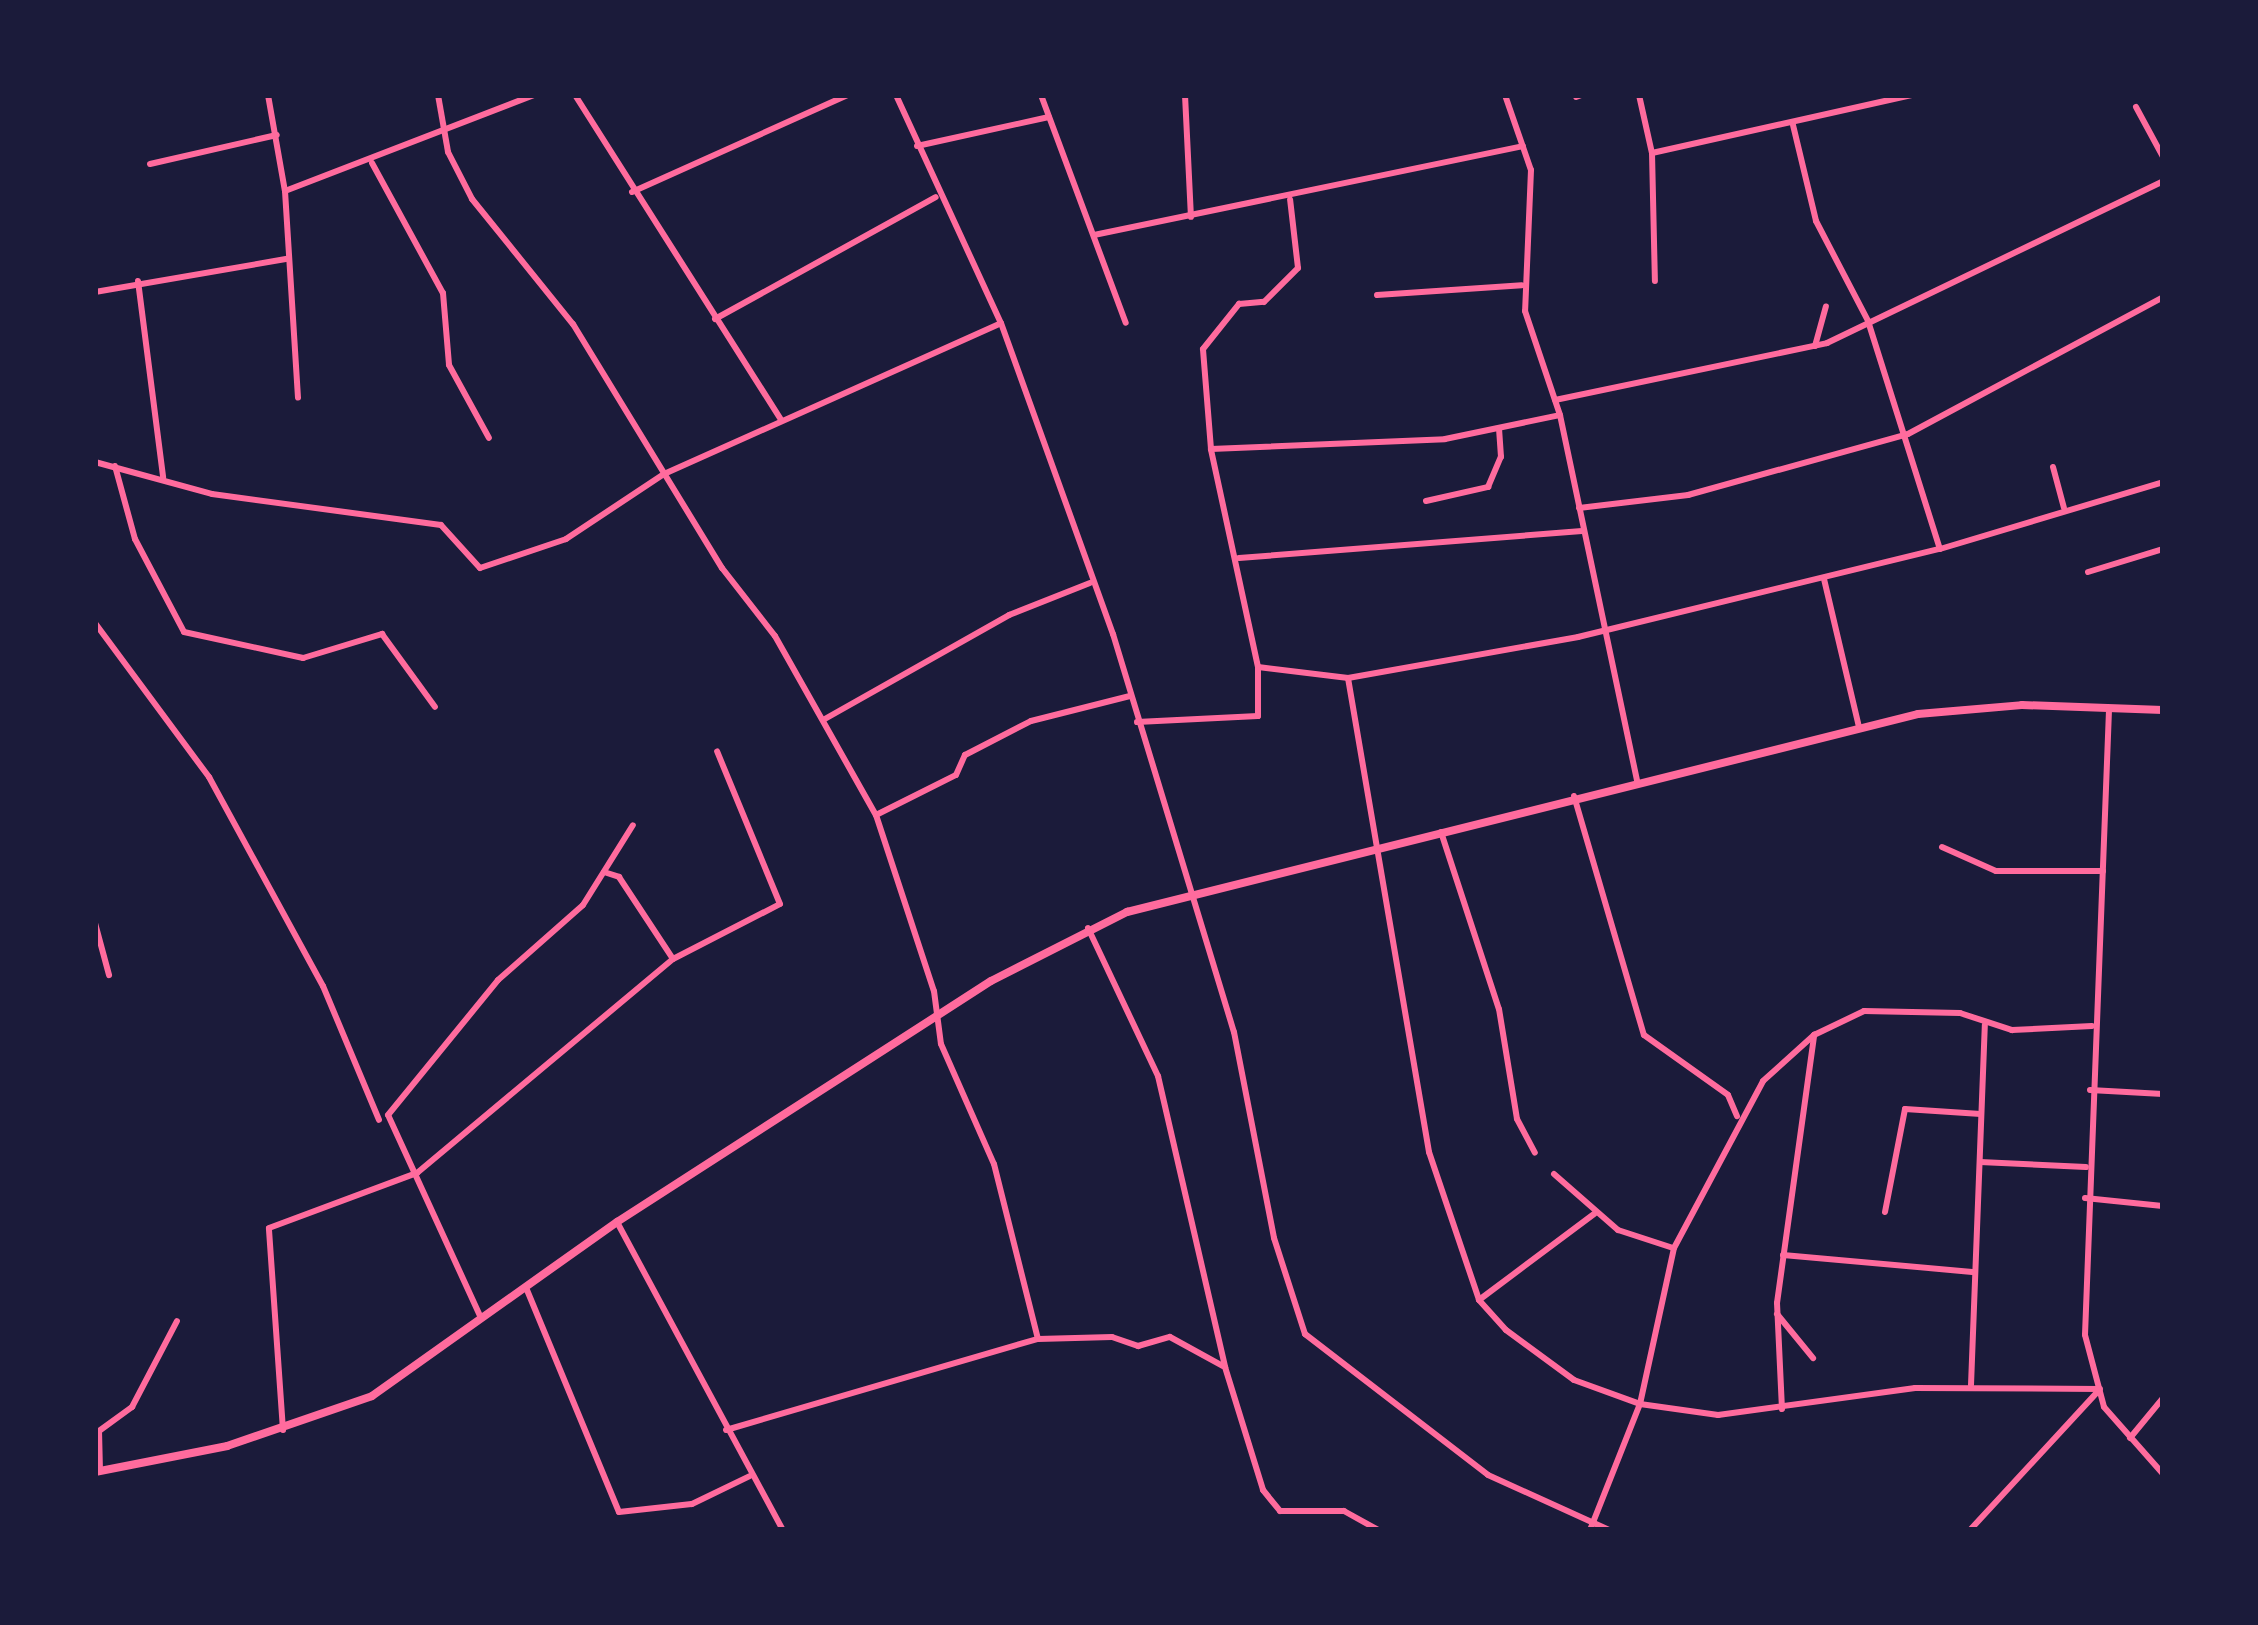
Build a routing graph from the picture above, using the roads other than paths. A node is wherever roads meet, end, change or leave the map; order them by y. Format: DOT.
graph roads {
  1 [pos="268,95"];
  2 [pos="438,95"];
  3 [pos="534,95"];
  4 [pos="575,95"];
  5 [pos="848,95"];
  6 [pos="896,95"];
  7 [pos="1041,95"];
  8 [pos="1185,95"];
  9 [pos="1504,95"];
  10 [pos="1639,95"];
  11 [pos="1912,95"];
  12 [pos="2136,107"];
  13 [pos="1049,118"];
  14 [pos="1793,125"];
  15 [pos="450,127"];
  16 [pos="277,135"];
  17 [pos="917,146"];
  18 [pos="1524,146"];
  19 [pos="1652,152"];
  20 [pos="2163,158"];
  21 [pos="372,162"];
  22 [pos="150,164"];
  23 [pos="2163,180"];
  24 [pos="285,191"];
  25 [pos="632,192"];
  26 [pos="936,197"];
  27 [pos="1290,199"];
  28 [pos="1192,217"];
  29 [pos="1094,235"];
  30 [pos="288,259"];
  31 [pos="1656,281"];
  32 [pos="138,282"];
  33 [pos="1522,285"];
  34 [pos="95,292"];
  35 [pos="1377,295"];
  36 [pos="2163,298"];
  37 [pos="1826,306"];
  38 [pos="715,320"];
  39 [pos="1868,321"];
  40 [pos="1001,323"];
  41 [pos="1126,323"];
  42 [pos="1815,346"];
  43 [pos="298,398"];
  44 [pos="1555,400"];
  45 [pos="1560,415"];
  46 [pos="781,420"];
  47 [pos="1498,430"];
  48 [pos="1908,434"];
  49 [pos="489,438"];
  50 [pos="1212,448"];
  51 [pos="95,462"];
  52 [pos="115,466"];
  53 [pos="2054,467"];
  54 [pos="664,474"];
  55 [pos="163,477"];
  56 [pos="2163,482"];
  57 [pos="1426,501"];
  58 [pos="1579,508"];
  59 [pos="2064,508"];
  60 [pos="1582,531"];
  61 [pos="2163,548"];
  62 [pos="1940,549"];
  63 [pos="1239,558"];
  64 [pos="2088,572"];
  65 [pos="1824,579"];
  66 [pos="1090,584"];
  67 [pos="95,623"];
  68 [pos="1601,626"];
  69 [pos="1258,667"];
  70 [pos="1348,678"];
  71 [pos="1130,696"];
  72 [pos="435,707"];
  73 [pos="2109,710"];
  74 [pos="2163,710"];
  75 [pos="823,720"];
  76 [pos="1137,722"];
  77 [pos="1860,727"];
  78 [pos="717,751"];
  79 [pos="1637,781"];
  80 [pos="1574,796"];
  81 [pos="876,815"];
  82 [pos="632,824"];
  83 [pos="1441,831"];
  84 [pos="1379,843"];
  85 [pos="1942,847"];
  86 [pos="2103,871"];
  87 [pos="605,875"];
  88 [pos="1188,894"];
  89 [pos="95,923"];
  90 [pos="1088,928"];
  91 [pos="673,960"];
  92 [pos="109,975"];
  93 [pos="937,1017"];
  94 [pos="1985,1025"];
  95 [pos="2092,1026"];
  96 [pos="1814,1035"];
  97 [pos="2090,1090"];
  98 [pos="2163,1094"];
  99 [pos="1981,1114"];
  100 [pos="1737,1116"];
  101 [pos="379,1120"];
  102 [pos="1535,1153"];
  103 [pos="1980,1162"];
  104 [pos="2086,1167"];
  105 [pos="417,1173"];
  106 [pos="1554,1174"];
  107 [pos="2086,1198"];
  108 [pos="2163,1206"];
  109 [pos="1885,1212"];
  110 [pos="1594,1214"];
  111 [pos="617,1222"];
  112 [pos="1674,1248"];
  113 [pos="1783,1256"];
  114 [pos="1972,1272"];
  115 [pos="527,1290"];
  116 [pos="1479,1300"];
  117 [pos="1777,1314"];
  118 [pos="482,1320"];
  119 [pos="177,1321"];
  120 [pos="1038,1339"];
  121 [pos="1813,1358"];
  122 [pos="1224,1367"];
  123 [pos="1970,1385"];
  124 [pos="2100,1390"];
  125 [pos="2163,1398"];
  126 [pos="1640,1404"];
  127 [pos="1782,1409"];
  128 [pos="283,1430"];
  129 [pos="726,1430"];
  130 [pos="2130,1438"];
  131 [pos="97,1472"];
  132 [pos="2163,1474"];
  133 [pos="750,1476"];
  134 [pos="1594,1521"];
  135 [pos="783,1530"];
  136 [pos="1378,1530"];
  137 [pos="1590,1530"];
  138 [pos="1610,1530"];
  139 [pos="1970,1530"];
  1 -- 16 [label="street"];
  2 -- 15 [label="street"];
  3 -- 15 [label="street"];
  4 -- 25 [label="street"];
  5 -- 25 [label="street"];
  6 -- 17 [label="street"];
  7 -- 13 [label="street"];
  8 -- 28 [label="street"];
  9 -- 18 [label="street"];
  10 -- 19 [label="street"];
  11 -- 14 [label="street"];
  12 -- 20 [label="street"];
  13 -- 17 [label="street"];
  13 -- 29 [label="street"];
  14 -- 19 [label="street"];
  14 -- 39 [label="street"];
  15 -- 21 [label="street"];
  15 -- 54 [label="street"];
  16 -- 22 [label="street"];
  16 -- 24 [label="street"];
  17 -- 26 [label="street"];
  18 -- 27 [label="street"];
  18 -- 33 [label="street"];
  19 -- 31 [label="street"];
  21 -- 24 [label="street"];
  21 -- 49 [label="street"];
  23 -- 39 [label="street"];
  24 -- 30 [label="street"];
  25 -- 38 [label="street"];
  26 -- 38 [label="street"];
  26 -- 40 [label="street"];
  27 -- 28 [label="street"];
  27 -- 50 [label="street"];
  28 -- 29 [label="street"];
  29 -- 41 [label="street"];
  30 -- 32 [label="street"];
  30 -- 43 [label="street"];
  32 -- 34 [label="street"];
  32 -- 55 [label="street"];
  33 -- 35 [label="street"];
  33 -- 44 [label="street"];
  36 -- 48 [label="street"];
  37 -- 42 [label="street"];
  38 -- 46 [label="street"];
  39 -- 42 [label="street"];
  39 -- 48 [label="street"];
  40 -- 46 [label="street"];
  40 -- 66 [label="street"];
  42 -- 44 [label="street"];
  44 -- 45 [label="street"];
  45 -- 47 [label="street"];
  45 -- 58 [label="street"];
  46 -- 54 [label="street"];
  47 -- 50 [label="street"];
  47 -- 57 [label="street"];
  48 -- 58 [label="street"];
  48 -- 62 [label="street"];
  50 -- 63 [label="street"];
  51 -- 52 [label="street"];
  52 -- 55 [label="street"];
  52 -- 72 [label="street"];
  53 -- 59 [label="street"];
  54 -- 55 [label="street"];
  54 -- 75 [label="street"];
  56 -- 59 [label="street"];
  58 -- 60 [label="street"];
  59 -- 62 [label="street"];
  60 -- 63 [label="street"];
  60 -- 68 [label="street"];
  61 -- 64 [label="street"];
  62 -- 65 [label="street"];
  63 -- 69 [label="street"];
  65 -- 68 [label="street"];
  65 -- 77 [label="street"];
  66 -- 71 [label="street"];
  66 -- 75 [label="street"];
  67 -- 101 [label="street"];
  68 -- 70 [label="street"];
  68 -- 79 [label="street"];
  69 -- 70 [label="street"];
  69 -- 76 [label="street"];
  70 -- 84 [label="street"];
  71 -- 76 [label="street"];
  71 -- 81 [label="street"];
  73 -- 74 [label="street"];
  73 -- 77 [label="street"];
  73 -- 86 [label="street"];
  75 -- 81 [label="street"];
  76 -- 88 [label="street"];
  77 -- 79 [label="street"];
  78 -- 91 [label="street"];
  79 -- 80 [label="street"];
  80 -- 83 [label="street"];
  80 -- 100 [label="street"];
  81 -- 93 [label="street"];
  82 -- 87 [label="street"];
  83 -- 84 [label="street"];
  83 -- 102 [label="street"];
  84 -- 88 [label="street"];
  84 -- 116 [label="street"];
  85 -- 86 [label="street"];
  86 -- 95 [label="street"];
  87 -- 91 [label="street"];
  87 -- 105 [label="street"];
  88 -- 90 [label="street"];
  88 -- 134 [label="street"];
  89 -- 92 [label="street"];
  90 -- 93 [label="street"];
  90 -- 122 [label="street"];
  91 -- 105 [label="street"];
  93 -- 111 [label="street"];
  93 -- 120 [label="street"];
  94 -- 95 [label="street"];
  94 -- 96 [label="street"];
  94 -- 99 [label="street"];
  95 -- 97 [label="street"];
  96 -- 100 [label="street"];
  96 -- 113 [label="street"];
  97 -- 98 [label="street"];
  97 -- 104 [label="street"];
  99 -- 103 [label="street"];
  99 -- 109 [label="street"];
  100 -- 112 [label="street"];
  103 -- 104 [label="street"];
  103 -- 114 [label="street"];
  104 -- 107 [label="street"];
  105 -- 118 [label="street"];
  105 -- 128 [label="street"];
  106 -- 110 [label="street"];
  107 -- 108 [label="street"];
  107 -- 124 [label="street"];
  110 -- 112 [label="street"];
  110 -- 116 [label="street"];
  111 -- 115 [label="street"];
  111 -- 129 [label="street"];
  112 -- 126 [label="street"];
  113 -- 114 [label="street"];
  113 -- 117 [label="street"];
  114 -- 123 [label="street"];
  115 -- 118 [label="street"];
  115 -- 133 [label="street"];
  116 -- 126 [label="street"];
  117 -- 121 [label="street"];
  117 -- 127 [label="street"];
  118 -- 128 [label="street"];
  119 -- 131 [label="street"];
  120 -- 122 [label="street"];
  120 -- 129 [label="street"];
  122 -- 136 [label="street"];
  123 -- 124 [label="street"];
  123 -- 127 [label="street"];
  124 -- 130 [label="street"];
  124 -- 139 [label="street"];
  125 -- 130 [label="street"];
  126 -- 127 [label="street"];
  126 -- 134 [label="street"];
  128 -- 131 [label="street"];
  129 -- 133 [label="street"];
  130 -- 132 [label="street"];
  133 -- 135 [label="street"];
  134 -- 137 [label="street"];
  134 -- 138 [label="street"];
}
